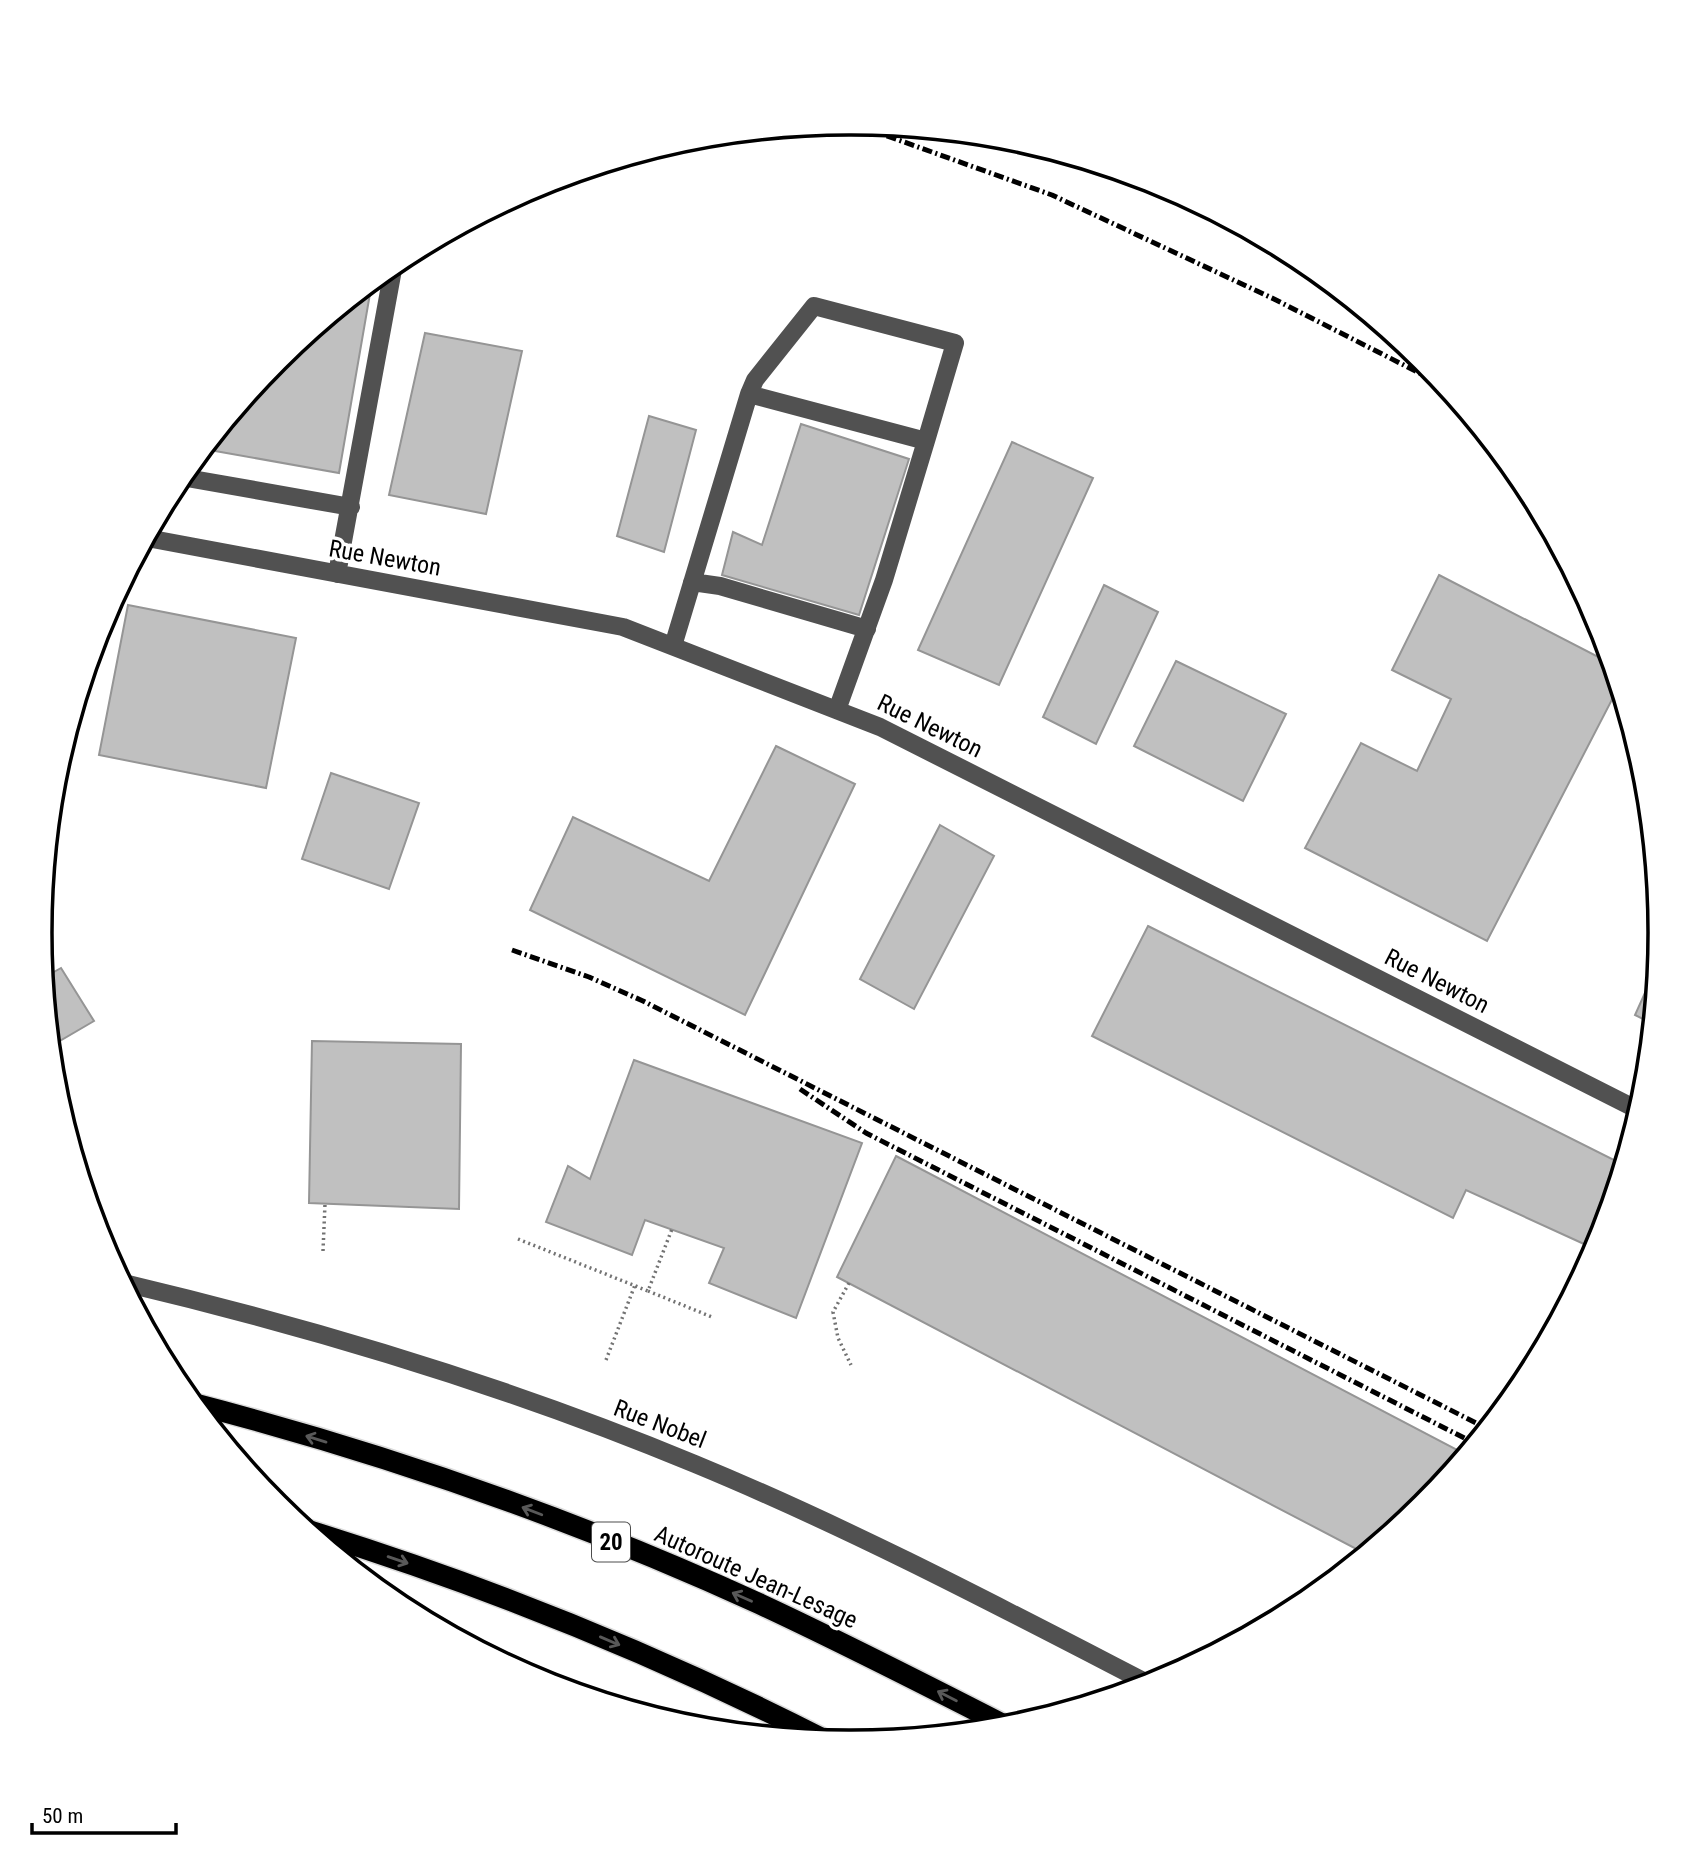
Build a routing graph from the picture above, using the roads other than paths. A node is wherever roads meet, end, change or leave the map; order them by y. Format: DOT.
graph roads {
  1 [pos="391,281"];
  2 [pos="749,394"];
  3 [pos="926,441"];
  4 [pos="194,479"];
  5 [pos="351,507"];
  6 [pos="156,540"];
  7 [pos="337,574"];
  8 [pos="692,582"];
  9 [pos="866,629"];
  10 [pos="673,646"];
  11 [pos="837,710"];
  12 [pos="1628,1105"];
  13 [pos="136,1286"];
  14 [pos="211,1410"];
  15 [pos="332,1538"];
  16 [pos="1135,1677"];
  17 [pos="989,1718"];
  18 [pos="801,1728"];
  1 -- 5 [label="street"];
  2 -- 3 [label="street"];
  2 -- 3 [label="street"];
  2 -- 8 [label="street"];
  3 -- 9 [label="street"];
  4 -- 5 [label="street"];
  5 -- 7 [label="street"];
  6 -- 7 [label="street, Rue Newton"];
  7 -- 10 [label="street, Rue Newton"];
  8 -- 9 [label="street"];
  8 -- 10 [label="street"];
  9 -- 11 [label="street"];
  10 -- 11 [label="street, Rue Newton"];
  11 -- 12 [label="street, Rue Newton"];
  13 -- 16 [label="street, Rue Nobel"];
  17 -- 14 [label="highway, Autoroute Jean-Lesage / 20, one-way"];
  15 -- 18 [label="highway, one-way"];
}
